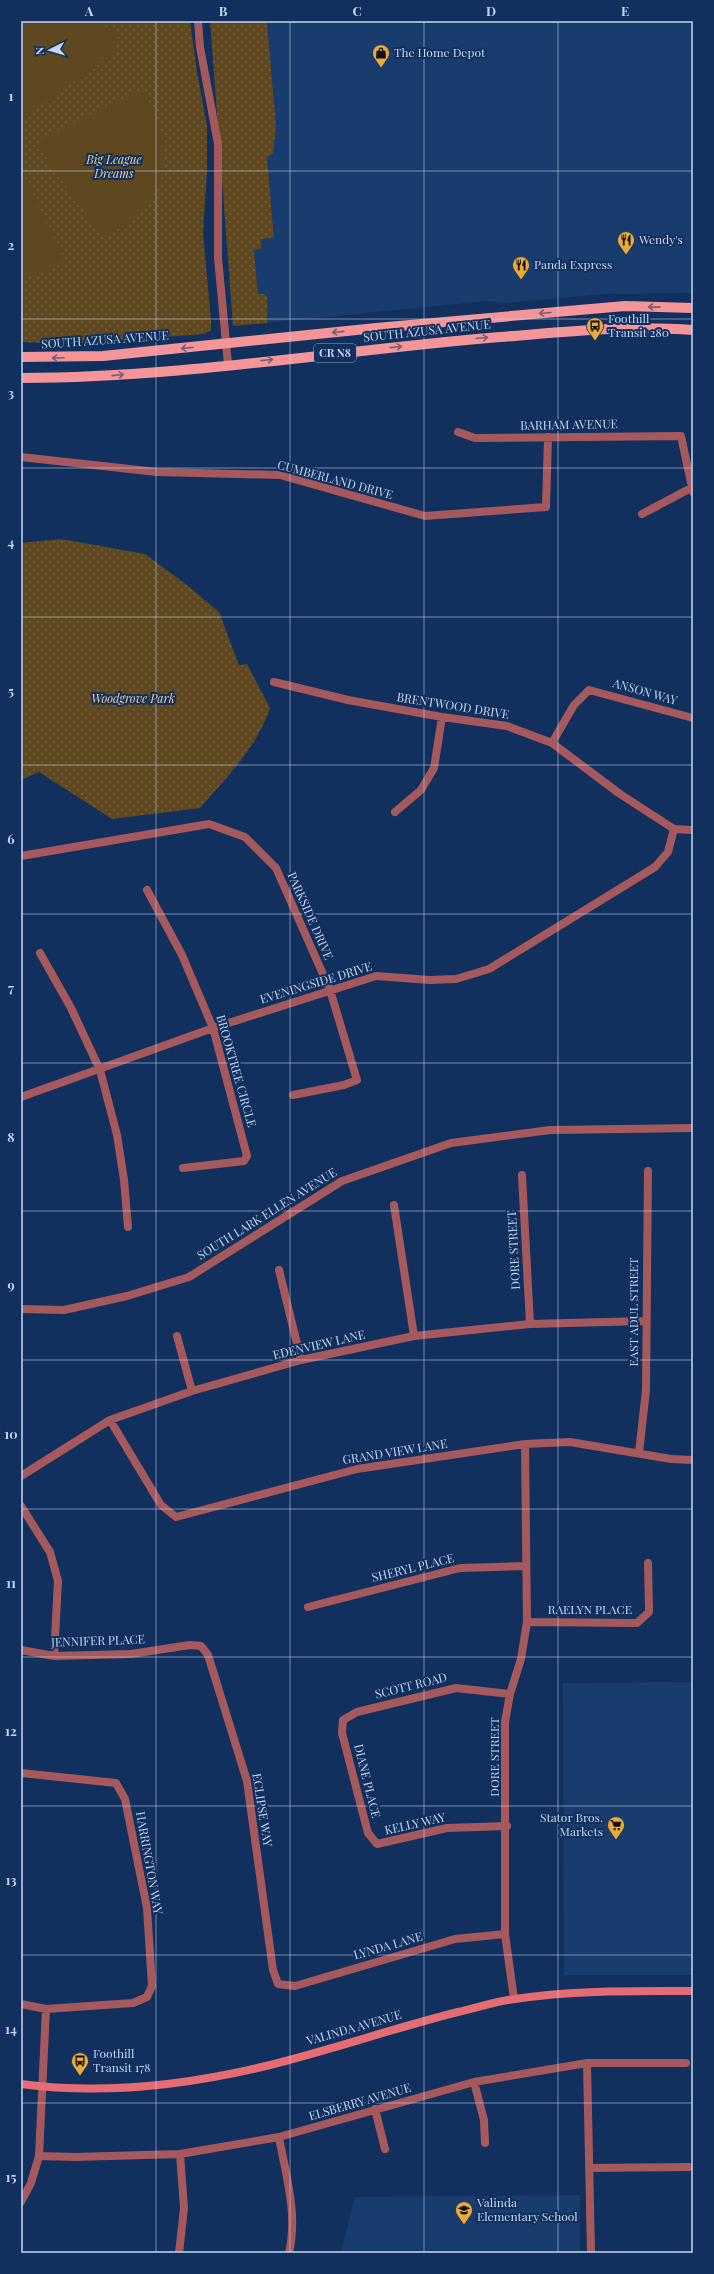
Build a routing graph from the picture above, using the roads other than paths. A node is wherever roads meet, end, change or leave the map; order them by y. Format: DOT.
graph roads {
  1 [pos="198,21"];
  2 [pos="693,308"];
  3 [pos="693,330"];
  4 [pos="226,344"];
  5 [pos="21,357"];
  6 [pos="228,364"];
  7 [pos="21,378"];
  8 [pos="458,432"];
  9 [pos="548,437"];
  10 [pos="21,457"];
  11 [pos="692,490"];
  12 [pos="642,514"];
  13 [pos="274,682"];
  14 [pos="442,717"];
  15 [pos="693,718"];
  16 [pos="552,743"];
  17 [pos="395,812"];
  18 [pos="674,829"];
  19 [pos="693,830"];
  20 [pos="21,856"];
  21 [pos="147,890"];
  22 [pos="40,953"];
  23 [pos="330,990"];
  24 [pos="213,1028"];
  25 [pos="100,1070"];
  26 [pos="293,1095"];
  27 [pos="21,1097"];
  28 [pos="693,1128"];
  29 [pos="183,1168"];
  30 [pos="648,1171"];
  31 [pos="522,1175"];
  32 [pos="394,1205"];
  33 [pos="128,1227"];
  34 [pos="279,1270"];
  35 [pos="21,1309"];
  36 [pos="645,1321"];
  37 [pos="530,1324"];
  38 [pos="177,1336"];
  39 [pos="414,1336"];
  40 [pos="301,1360"];
  41 [pos="192,1391"];
  42 [pos="110,1420"];
  43 [pos="525,1444"];
  44 [pos="639,1454"];
  45 [pos="693,1460"];
  46 [pos="21,1476"];
  47 [pos="21,1506"];
  48 [pos="648,1562"];
  49 [pos="526,1566"];
  50 [pos="308,1607"];
  51 [pos="527,1622"];
  52 [pos="201,1646"];
  53 [pos="21,1650"];
  54 [pos="54,1656"];
  55 [pos="510,1694"];
  56 [pos="343,1720"];
  57 [pos="21,1773"];
  58 [pos="507,1826"];
  59 [pos="377,1844"];
  60 [pos="505,1934"];
  61 [pos="278,1984"];
  62 [pos="693,1991"];
  63 [pos="514,1999"];
  64 [pos="21,2004"];
  65 [pos="46,2009"];
  66 [pos="587,2063"];
  67 [pos="686,2063"];
  68 [pos="474,2082"];
  69 [pos="21,2084"];
  70 [pos="41,2087"];
  71 [pos="375,2109"];
  72 [pos="279,2137"];
  73 [pos="485,2143"];
  74 [pos="386,2149"];
  75 [pos="180,2154"];
  76 [pos="39,2156"];
  77 [pos="689,2167"];
  78 [pos="589,2168"];
  79 [pos="21,2202"];
  80 [pos="179,2253"];
  81 [pos="289,2253"];
  82 [pos="591,2253"];
  1 -- 4 [label="street"];
  2 -- 4 [label="main road, SOUTH AZUSA AVENUE / CR N8, one-way"];
  6 -- 3 [label="main road, SOUTH AZUSA AVENUE / CR N8, one-way"];
  4 -- 5 [label="main road, SOUTH AZUSA AVENUE / CR N8, one-way"];
  4 -- 6 [label="street"];
  7 -- 6 [label="main road, SOUTH AZUSA AVENUE / CR N8, one-way"];
  8 -- 9 [label="street, BARHAM AVENUE"];
  9 -- 10 [label="street, CUMBERLAND DRIVE"];
  9 -- 11 [label="street, BARHAM AVENUE"];
  11 -- 12 [label="street"];
  13 -- 14 [label="street, BRENTWOOD DRIVE"];
  14 -- 16 [label="street, BRENTWOOD DRIVE"];
  14 -- 17 [label="street"];
  15 -- 16 [label="street, ANSON WAY"];
  16 -- 18 [label="street, BRENTWOOD DRIVE"];
  18 -- 19 [label="street"];
  18 -- 23 [label="street, EVENINGSIDE DRIVE"];
  20 -- 23 [label="street, PARKSIDE DRIVE"];
  21 -- 24 [label="street, BROOKTREE CIRCLE"];
  22 -- 25 [label="street"];
  23 -- 24 [label="street, EVENINGSIDE DRIVE"];
  23 -- 26 [label="street, PARKSIDE DRIVE"];
  24 -- 25 [label="street, EVENINGSIDE DRIVE"];
  24 -- 29 [label="street, BROOKTREE CIRCLE"];
  25 -- 27 [label="street, EVENINGSIDE DRIVE"];
  25 -- 33 [label="street"];
  28 -- 35 [label="street, SOUTH LARK ELLEN AVENUE"];
  30 -- 36 [label="street, EAST ADUL STREET"];
  31 -- 37 [label="street, DORE STREET"];
  32 -- 39 [label="street"];
  34 -- 40 [label="street"];
  36 -- 37 [label="street, EDENVIEW LANE"];
  36 -- 44 [label="street, EAST ADUL STREET"];
  37 -- 39 [label="street, EDENVIEW LANE"];
  38 -- 41 [label="street"];
  39 -- 40 [label="street, EDENVIEW LANE"];
  40 -- 41 [label="street, EDENVIEW LANE"];
  41 -- 42 [label="street, EDENVIEW LANE"];
  42 -- 43 [label="street, GRAND VIEW LANE"];
  42 -- 46 [label="street, EDENVIEW LANE"];
  43 -- 44 [label="street, GRAND VIEW LANE"];
  43 -- 49 [label="street, DORE STREET"];
  44 -- 45 [label="street, GRAND VIEW LANE"];
  47 -- 54 [label="street"];
  48 -- 51 [label="street, RAELYN PLACE"];
  49 -- 50 [label="street, SHERYL PLACE"];
  49 -- 51 [label="street, DORE STREET"];
  51 -- 55 [label="street, DORE STREET"];
  52 -- 54 [label="street, JENNIFER PLACE"];
  52 -- 61 [label="street, ECLIPSE WAY"];
  53 -- 54 [label="street, JENNIFER PLACE"];
  55 -- 56 [label="street, SCOTT ROAD"];
  55 -- 58 [label="street, DORE STREET"];
  56 -- 59 [label="street, DIANE PLACE"];
  57 -- 65 [label="street, HARRINGTON WAY"];
  58 -- 59 [label="street, KELLY WAY"];
  58 -- 60 [label="street, DORE STREET"];
  60 -- 61 [label="street, LYNDA LANE"];
  60 -- 63 [label="street, DORE STREET"];
  62 -- 63 [label="main road, VALINDA AVENUE"];
  63 -- 70 [label="main road, VALINDA AVENUE"];
  64 -- 65 [label="street"];
  65 -- 70 [label="street"];
  66 -- 67 [label="street, ELSBERRY AVENUE"];
  66 -- 68 [label="street, ELSBERRY AVENUE"];
  66 -- 78 [label="street"];
  68 -- 71 [label="street, ELSBERRY AVENUE"];
  68 -- 73 [label="street"];
  69 -- 70 [label="main road, VALINDA AVENUE"];
  70 -- 76 [label="street"];
  71 -- 72 [label="street, ELSBERRY AVENUE"];
  71 -- 74 [label="street"];
  72 -- 75 [label="street, ELSBERRY AVENUE"];
  72 -- 81 [label="street"];
  75 -- 76 [label="street, ELSBERRY AVENUE"];
  75 -- 80 [label="street"];
  76 -- 79 [label="street"];
  77 -- 78 [label="street"];
  78 -- 82 [label="street"];
}
